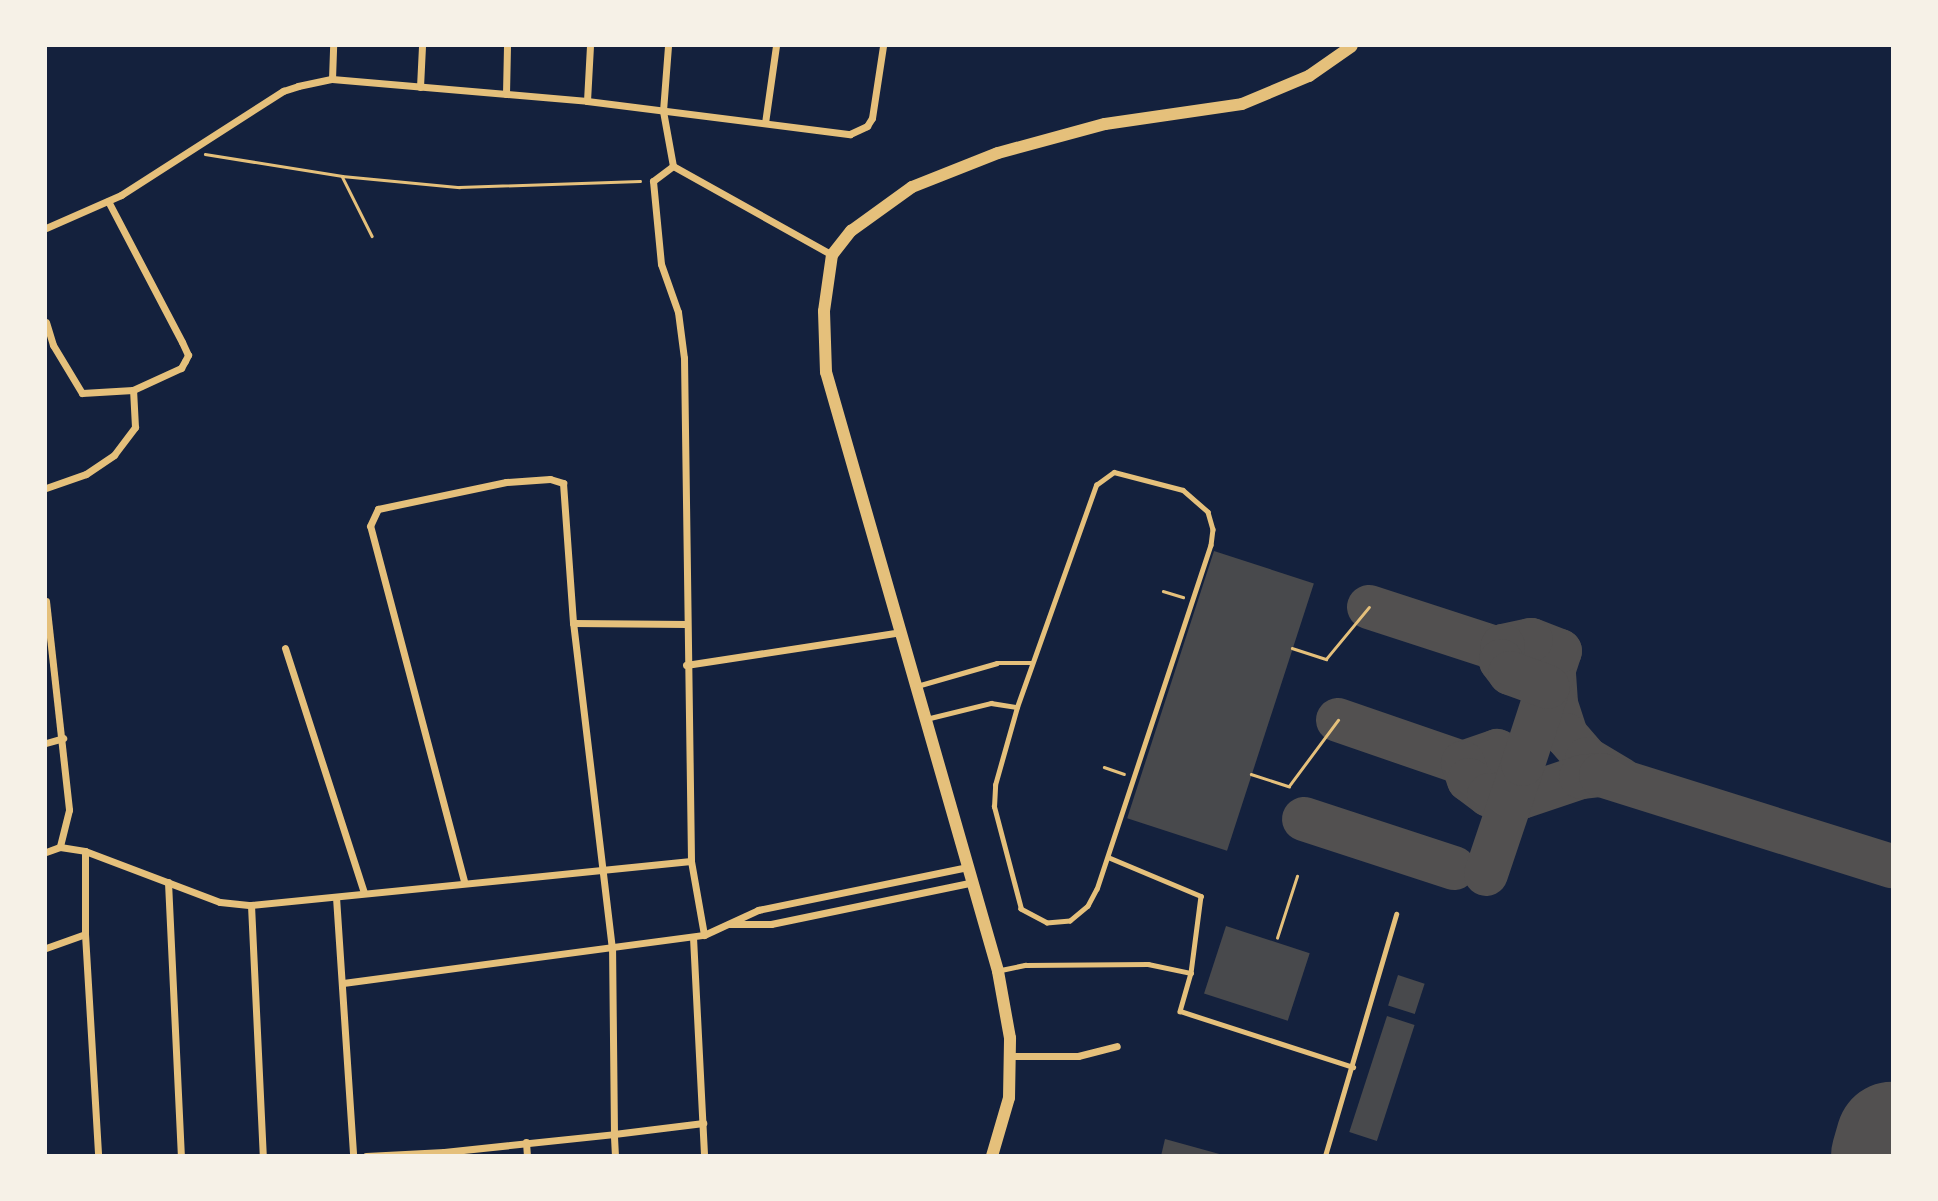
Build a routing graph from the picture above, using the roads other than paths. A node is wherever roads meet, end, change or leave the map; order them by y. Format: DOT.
graph roads {
  1 [pos="333,46"];
  2 [pos="422,46"];
  3 [pos="507,46"];
  4 [pos="590,46"];
  5 [pos="668,46"];
  6 [pos="776,46"];
  7 [pos="883,46"];
  8 [pos="1352,46"];
  9 [pos="332,79"];
  10 [pos="420,87"];
  11 [pos="506,94"];
  12 [pos="587,101"];
  13 [pos="663,111"];
  14 [pos="765,123"];
  15 [pos="673,166"];
  16 [pos="108,201"];
  17 [pos="46,228"];
  18 [pos="832,255"];
  19 [pos="46,322"];
  20 [pos="133,390"];
  21 [pos="46,488"];
  22 [pos="46,601"];
  23 [pos="573,623"];
  24 [pos="687,624"];
  25 [pos="48,628"];
  26 [pos="901,632"];
  27 [pos="285,648"];
  28 [pos="54,659"];
  29 [pos="46,662"];
  30 [pos="1033,663"];
  31 [pos="686,665"];
  32 [pos="916,686"];
  33 [pos="1017,708"];
  34 [pos="926,719"];
  35 [pos="63,738"];
  36 [pos="46,743"];
  37 [pos="60,847"];
  38 [pos="85,851"];
  39 [pos="46,852"];
  40 [pos="1108,857"];
  41 [pos="691,861"];
  42 [pos="604,867"];
  43 [pos="970,874"];
  44 [pos="464,881"];
  45 [pos="168,883"];
  46 [pos="363,893"];
  47 [pos="336,897"];
  48 [pos="251,905"];
  49 [pos="1396,914"];
  50 [pos="728,924"];
  51 [pos="85,934"];
  52 [pos="704,935"];
  53 [pos="693,937"];
  54 [pos="46,948"];
  55 [pos="612,949"];
  56 [pos="998,971"];
  57 [pos="1191,973"];
  58 [pos="343,983"];
  59 [pos="1117,1046"];
  60 [pos="1012,1056"];
  61 [pos="1353,1067"];
  62 [pos="703,1123"];
  63 [pos="614,1134"];
  64 [pos="526,1142"];
  65 [pos="444,1154"];
  66 [pos="98,1156"];
  67 [pos="181,1156"];
  68 [pos="263,1156"];
  69 [pos="353,1156"];
  70 [pos="366,1156"];
  71 [pos="527,1156"];
  72 [pos="615,1156"];
  73 [pos="704,1156"];
  74 [pos="992,1156"];
  75 [pos="1325,1156"];
  1 -- 9 [label="street"];
  2 -- 10 [label="street"];
  3 -- 11 [label="street"];
  4 -- 12 [label="street"];
  5 -- 13 [label="street"];
  6 -- 14 [label="street"];
  7 -- 14 [label="street"];
  8 -- 18 [label="main road"];
  9 -- 10 [label="street"];
  9 -- 16 [label="street"];
  10 -- 11 [label="street"];
  11 -- 12 [label="street"];
  12 -- 13 [label="street"];
  13 -- 14 [label="street"];
  13 -- 15 [label="street"];
  15 -- 18 [label="street"];
  15 -- 24 [label="street"];
  16 -- 17 [label="street"];
  16 -- 20 [label="street"];
  18 -- 26 [label="main road"];
  19 -- 20 [label="street"];
  20 -- 21 [label="street"];
  22 -- 25 [label="street"];
  23 -- 24 [label="street"];
  23 -- 42 [label="street"];
  23 -- 44 [label="street"];
  24 -- 31 [label="street"];
  25 -- 28 [label="street"];
  26 -- 31 [label="street"];
  26 -- 32 [label="main road"];
  27 -- 46 [label="street"];
  28 -- 29 [label="street"];
  28 -- 35 [label="street"];
  30 -- 32 [label="lane"];
  30 -- 33 [label="lane"];
  30 -- 40 [label="lane"];
  31 -- 41 [label="street"];
  32 -- 34 [label="main road"];
  33 -- 34 [label="lane"];
  33 -- 40 [label="lane"];
  34 -- 43 [label="main road"];
  35 -- 36 [label="street"];
  35 -- 37 [label="street"];
  37 -- 38 [label="street"];
  37 -- 39 [label="street"];
  38 -- 45 [label="street"];
  38 -- 51 [label="street"];
  40 -- 57 [label="lane"];
  41 -- 42 [label="street"];
  41 -- 52 [label="street"];
  42 -- 44 [label="street"];
  42 -- 55 [label="street"];
  43 -- 50 [label="street"];
  43 -- 50 [label="street"];
  43 -- 56 [label="main road"];
  44 -- 46 [label="street"];
  45 -- 48 [label="street"];
  45 -- 67 [label="street"];
  46 -- 47 [label="street"];
  47 -- 48 [label="street"];
  47 -- 58 [label="street"];
  48 -- 68 [label="street"];
  49 -- 61 [label="lane"];
  50 -- 52 [label="street"];
  51 -- 54 [label="street"];
  51 -- 66 [label="street"];
  52 -- 53 [label="street"];
  53 -- 55 [label="street"];
  53 -- 62 [label="street"];
  55 -- 58 [label="street"];
  55 -- 63 [label="street"];
  56 -- 57 [label="lane"];
  56 -- 60 [label="main road"];
  57 -- 61 [label="lane"];
  58 -- 69 [label="street"];
  59 -- 60 [label="street"];
  60 -- 74 [label="main road"];
  61 -- 75 [label="lane"];
  62 -- 63 [label="street"];
  62 -- 73 [label="street"];
  63 -- 64 [label="street"];
  63 -- 72 [label="street"];
  64 -- 65 [label="street"];
  64 -- 71 [label="street"];
  65 -- 70 [label="street"];
}
